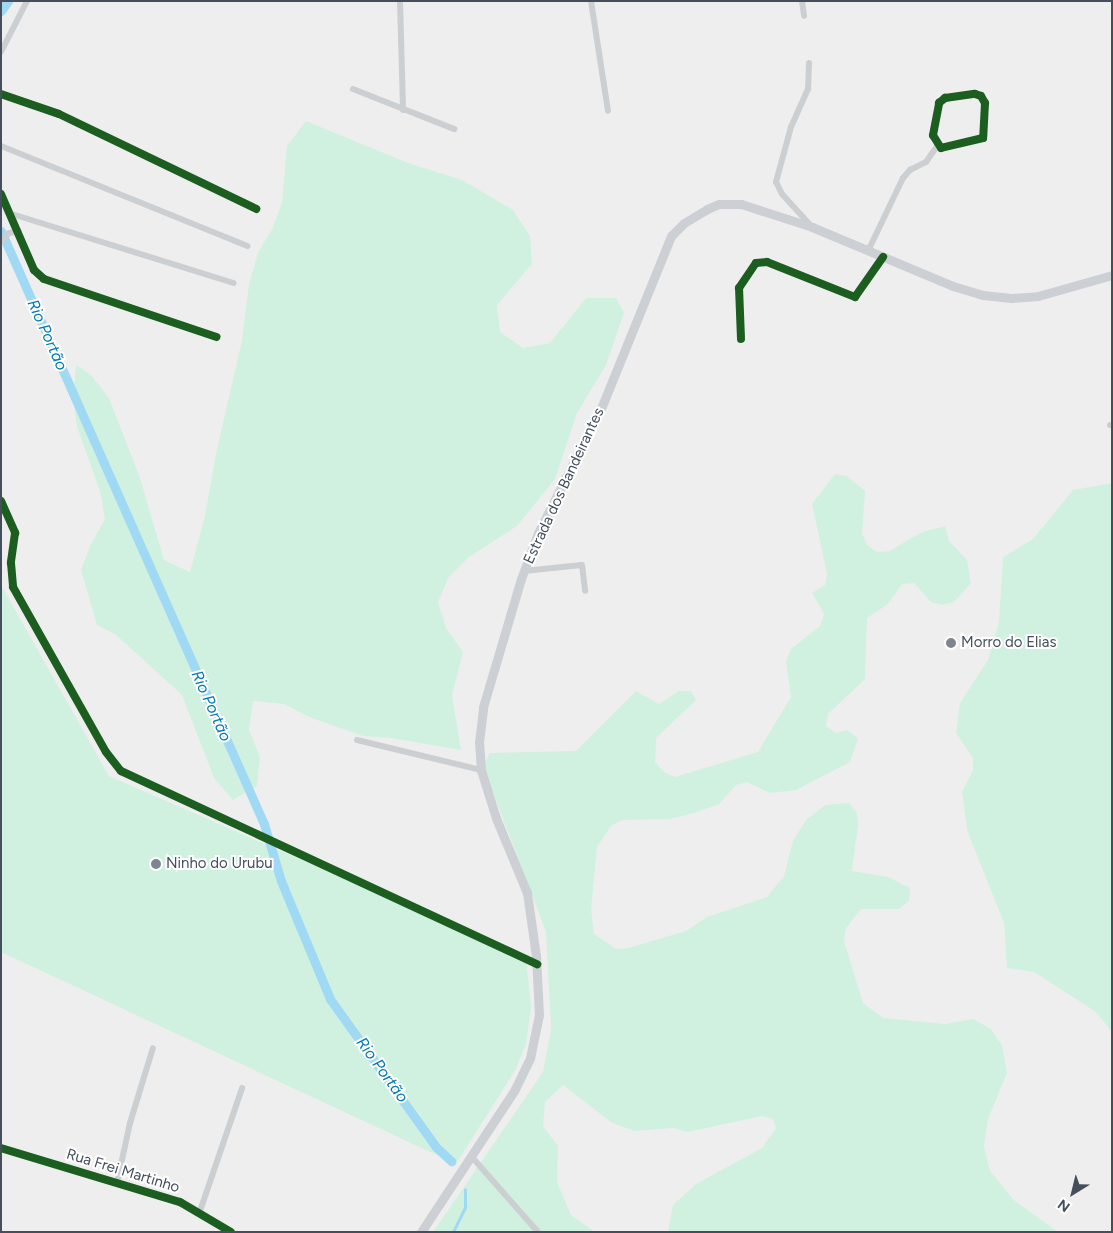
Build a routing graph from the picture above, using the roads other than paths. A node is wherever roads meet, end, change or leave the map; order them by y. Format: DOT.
graph roads {
  1 [pos="27,1"];
  2 [pos="400,1"];
  3 [pos="591,1"];
  4 [pos="802,1"];
  5 [pos="804,16"];
  6 [pos="1,52"];
  7 [pos="809,63"];
  8 [pos="353,89"];
  9 [pos="1,94"];
  10 [pos="403,110"];
  11 [pos="608,111"];
  12 [pos="454,129"];
  13 [pos="938,145"];
  14 [pos="1,146"];
  15 [pos="1,194"];
  16 [pos="256,209"];
  17 [pos="11,212"];
  18 [pos="812,227"];
  19 [pos="19,231"];
  20 [pos="2,241"];
  21 [pos="247,246"];
  22 [pos="868,250"];
  23 [pos="884,257"];
  24 [pos="1112,275"];
  25 [pos="233,283"];
  26 [pos="216,337"];
  27 [pos="740,340"];
  28 [pos="1,501"];
  29 [pos="524,571"];
  30 [pos="585,591"];
  31 [pos="357,740"];
  32 [pos="481,770"];
  33 [pos="536,964"];
  34 [pos="153,1048"];
  35 [pos="242,1088"];
  36 [pos="1,1148"];
  37 [pos="471,1156"];
  38 [pos="117,1183"];
  39 [pos="200,1211"];
  40 [pos="231,1232"];
  41 [pos="421,1232"];
  42 [pos="538,1232"];
  1 -- 6 [label="street"];
  2 -- 10 [label="street"];
  3 -- 11 [label="street"];
  4 -- 5 [label="street"];
  7 -- 18 [label="street"];
  8 -- 10 [label="street"];
  9 -- 16 [label="street"];
  10 -- 12 [label="street"];
  13 -- 13 [label="street"];
  13 -- 22 [label="street"];
  14 -- 21 [label="street"];
  15 -- 17 [label="street"];
  17 -- 19 [label="street"];
  17 -- 25 [label="street"];
  18 -- 22 [label="main road, Estrada dos Bandeirantes"];
  18 -- 29 [label="main road, Estrada dos Bandeirantes"];
  19 -- 20 [label="street"];
  19 -- 26 [label="street"];
  22 -- 23 [label="main road, Estrada dos Bandeirantes"];
  23 -- 24 [label="main road, Estrada dos Bandeirantes"];
  23 -- 27 [label="street"];
  28 -- 33 [label="street"];
  29 -- 30 [label="street"];
  29 -- 32 [label="main road, Estrada dos Bandeirantes"];
  31 -- 32 [label="street"];
  32 -- 33 [label="main road, Estrada dos Bandeirantes"];
  33 -- 37 [label="main road, Estrada dos Bandeirantes"];
  34 -- 38 [label="street"];
  35 -- 39 [label="street"];
  36 -- 38 [label="street, Rua Frei Martinho"];
  37 -- 41 [label="main road, Estrada dos Bandeirantes"];
  37 -- 42 [label="street"];
  38 -- 39 [label="street, Rua Frei Martinho"];
  39 -- 40 [label="street, Rua Frei Martinho"];
}
